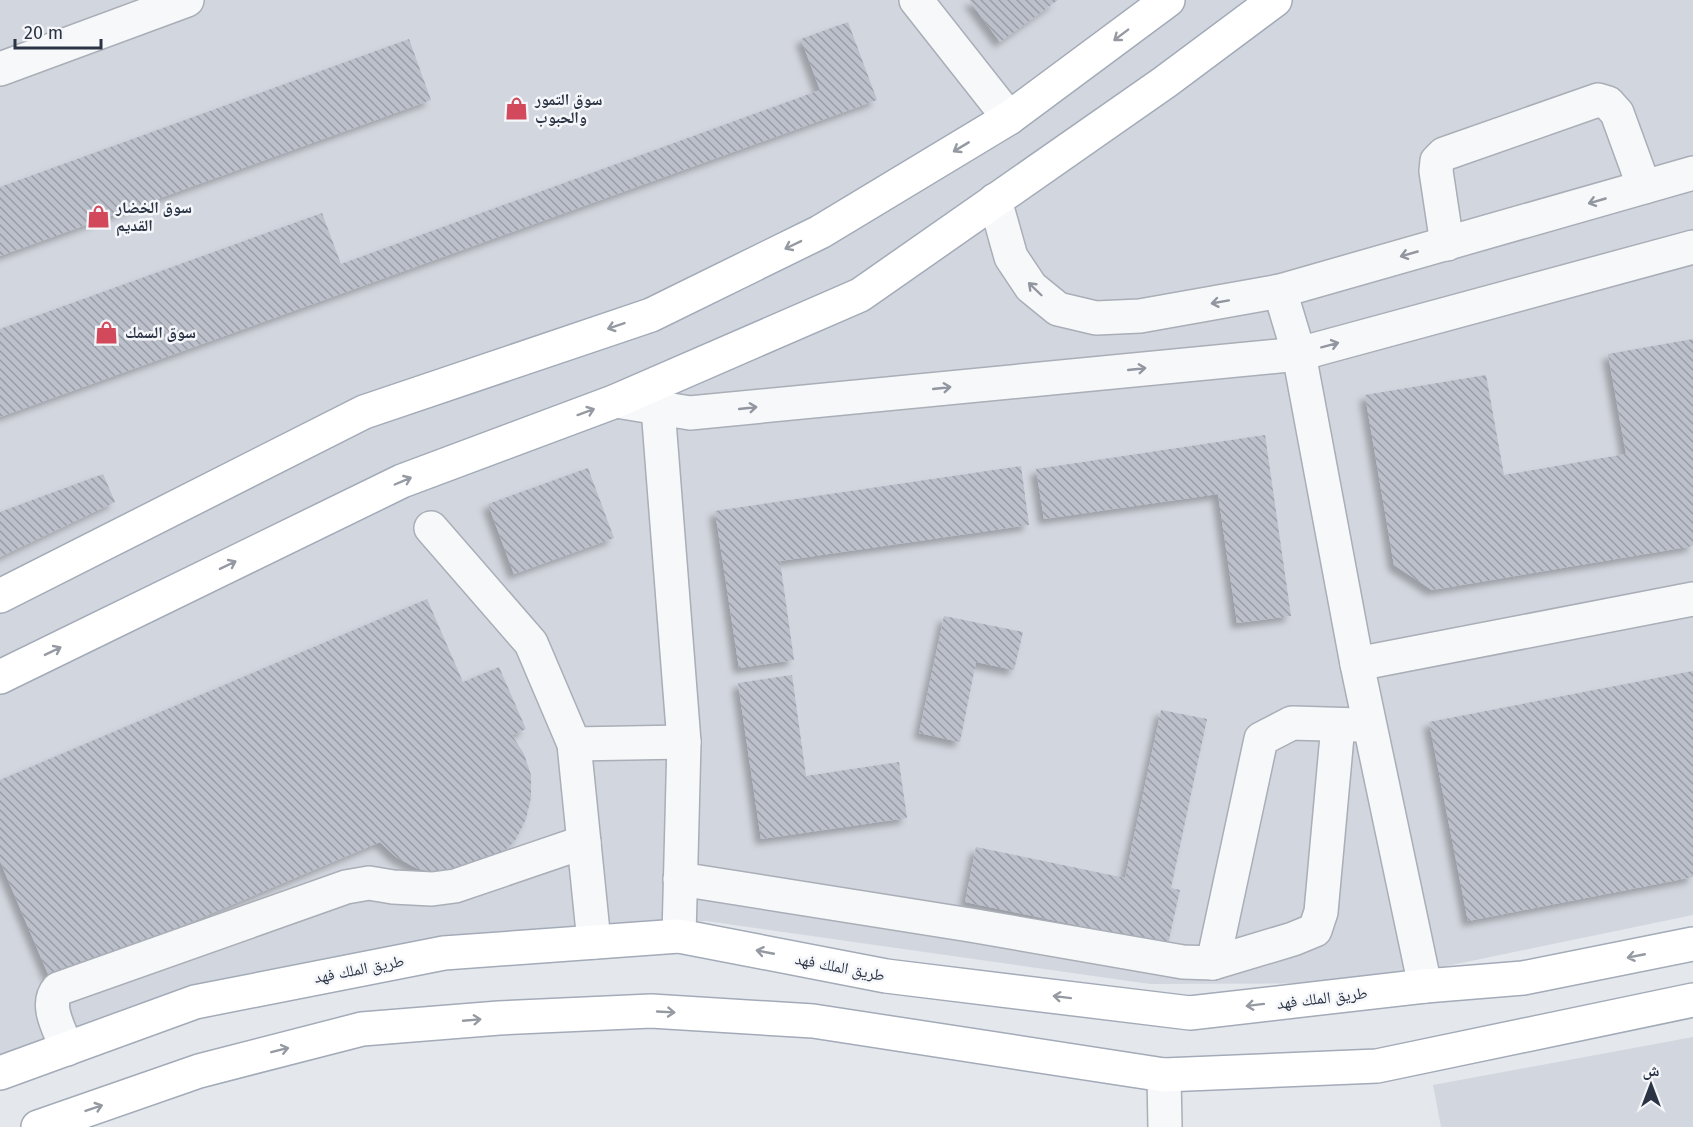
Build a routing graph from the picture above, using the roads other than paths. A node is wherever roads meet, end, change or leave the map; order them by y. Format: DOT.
graph roads {
  1 [pos="187,0"];
  2 [pos="916,0"];
  3 [pos="1168,0"];
  4 [pos="1275,0"];
  5 [pos="0,69"];
  6 [pos="1009,118"];
  7 [pos="1693,173"];
  8 [pos="1644,187"];
  9 [pos="995,200"];
  10 [pos="1447,244"];
  11 [pos="1693,247"];
  12 [pos="1280,291"];
  13 [pos="1299,354"];
  14 [pos="616,401"];
  15 [pos="658,408"];
  16 [pos="431,528"];
  17 [pos="0,596"];
  18 [pos="1693,599"];
  19 [pos="1357,664"];
  20 [pos="0,677"];
  21 [pos="1338,725"];
  22 [pos="1370,725"];
  23 [pos="684,742"];
  24 [pos="574,744"];
  25 [pos="584,842"];
  26 [pos="680,879"];
  27 [pos="679,936"];
  28 [pos="594,942"];
  29 [pos="1693,944"];
  30 [pos="1214,963"];
  31 [pos="1425,986"];
  32 [pos="1693,1000"];
  33 [pos="66,1049"];
  34 [pos="0,1073"];
  35 [pos="1164,1075"];
  36 [pos="38,1127"];
  37 [pos="1165,1127"];
  1 -- 5 [label="street"];
  2 -- 6 [label="street"];
  3 -- 6 [label="main road, one-way"];
  4 -- 9 [label="main road"];
  6 -- 17 [label="main road, one-way"];
  7 -- 8 [label="street"];
  8 -- 10 [label="street, one-way"];
  8 -- 10 [label="street"];
  12 -- 9 [label="street, one-way"];
  9 -- 14 [label="main road"];
  10 -- 12 [label="street, one-way"];
  13 -- 11 [label="street, one-way"];
  12 -- 13 [label="street"];
  15 -- 13 [label="street, one-way"];
  13 -- 19 [label="street"];
  14 -- 15 [label="street"];
  20 -- 14 [label="main road, one-way"];
  15 -- 23 [label="street"];
  16 -- 24 [label="street"];
  18 -- 19 [label="street"];
  19 -- 22 [label="street"];
  21 -- 22 [label="street"];
  21 -- 30 [label="street"];
  21 -- 30 [label="street"];
  22 -- 31 [label="street"];
  23 -- 24 [label="street"];
  23 -- 26 [label="street"];
  24 -- 25 [label="street"];
  25 -- 28 [label="street"];
  25 -- 33 [label="street"];
  26 -- 27 [label="street"];
  26 -- 30 [label="street"];
  27 -- 28 [label="main road, طريق الملك فهد"];
  31 -- 27 [label="main road, طريق الملك فهد, one-way"];
  28 -- 33 [label="main road, طريق الملك فهد"];
  29 -- 31 [label="main road, طريق الملك فهد, one-way"];
  32 -- 35 [label="main road"];
  33 -- 34 [label="main road, طريق الملك فهد"];
  36 -- 35 [label="main road, one-way"];
  35 -- 37 [label="street"];
}
